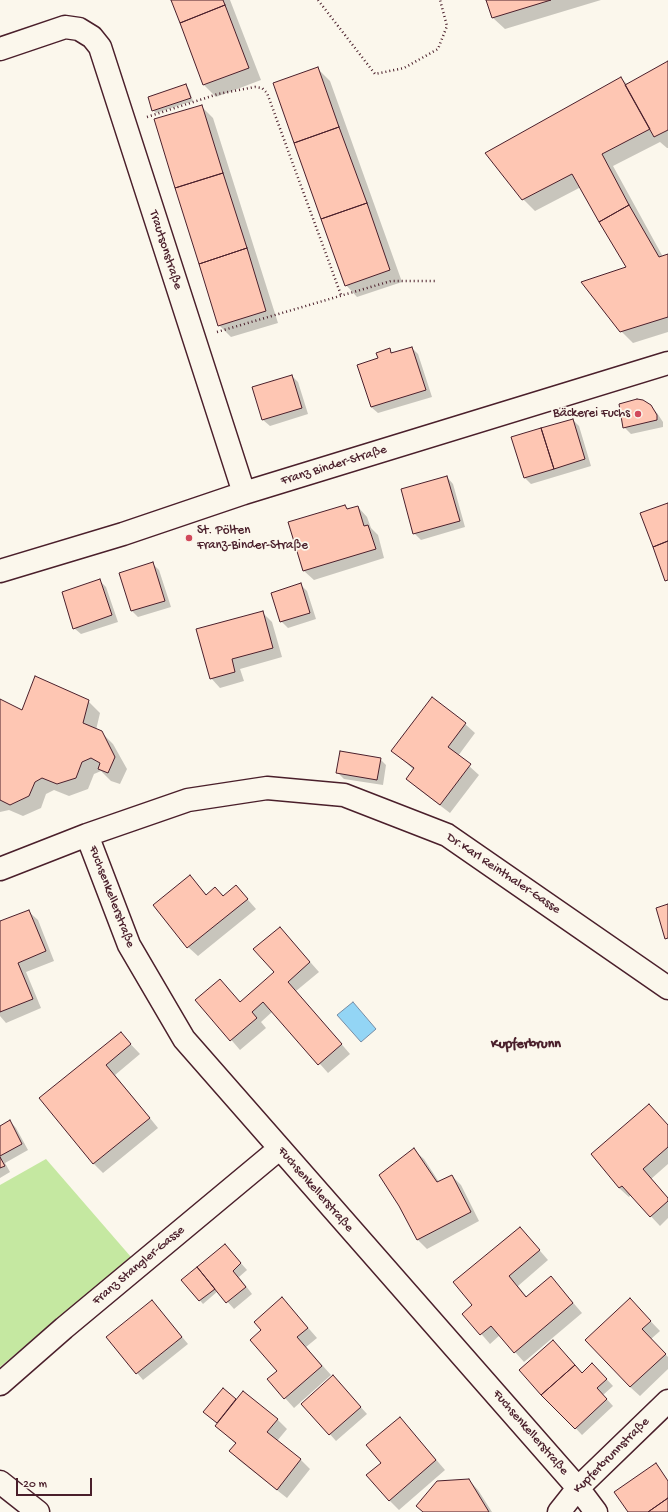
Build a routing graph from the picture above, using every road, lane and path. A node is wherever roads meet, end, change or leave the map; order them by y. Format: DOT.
graph roads {
  1 [pos="318,0"];
  2 [pos="440,0"];
  3 [pos="0,49"];
  4 [pos="125,124"];
  5 [pos="435,281"];
  6 [pos="341,295"];
  7 [pos="194,339"];
  8 [pos="667,366"];
  9 [pos="244,493"];
  10 [pos="0,571"];
  11 [pos="87,835"];
  12 [pos="0,868"];
  13 [pos="668,988"];
  14 [pos="279,1149"];
  15 [pos="0,1384"];
  16 [pos="668,1401"];
  17 [pos="0,1482"];
  18 [pos="578,1488"];
  19 [pos="38,1512"];
  20 [pos="558,1512"];
  21 [pos="596,1512"];
  1 -- 2 [label="path"];
  3 -- 4 [label="street, Trautsonstraße"];
  4 -- 6 [label="path"];
  4 -- 7 [label="street, Trautsonstraße"];
  5 -- 6 [label="path"];
  6 -- 7 [label="path"];
  7 -- 9 [label="street, Trautsonstraße"];
  8 -- 9 [label="street, Franz Binder-Straße"];
  9 -- 10 [label="street, Franz Binder-Straße"];
  11 -- 12 [label="street, Dr.Karl Reinthaler-Gasse"];
  11 -- 13 [label="street, Dr.Karl Reinthaler-Gasse"];
  11 -- 14 [label="street, Fuchsenkellerstraße"];
  14 -- 15 [label="street, Franz Stangler-Gasse"];
  14 -- 18 [label="street, Fuchsenkellerstraße"];
  16 -- 18 [label="street, Kupferbrunnstraße"];
  17 -- 19 [label="street"];
  18 -- 20 [label="street, Kupferbrunnstraße"];
  18 -- 21 [label="street, Fuchsenkellerstraße"];
}
